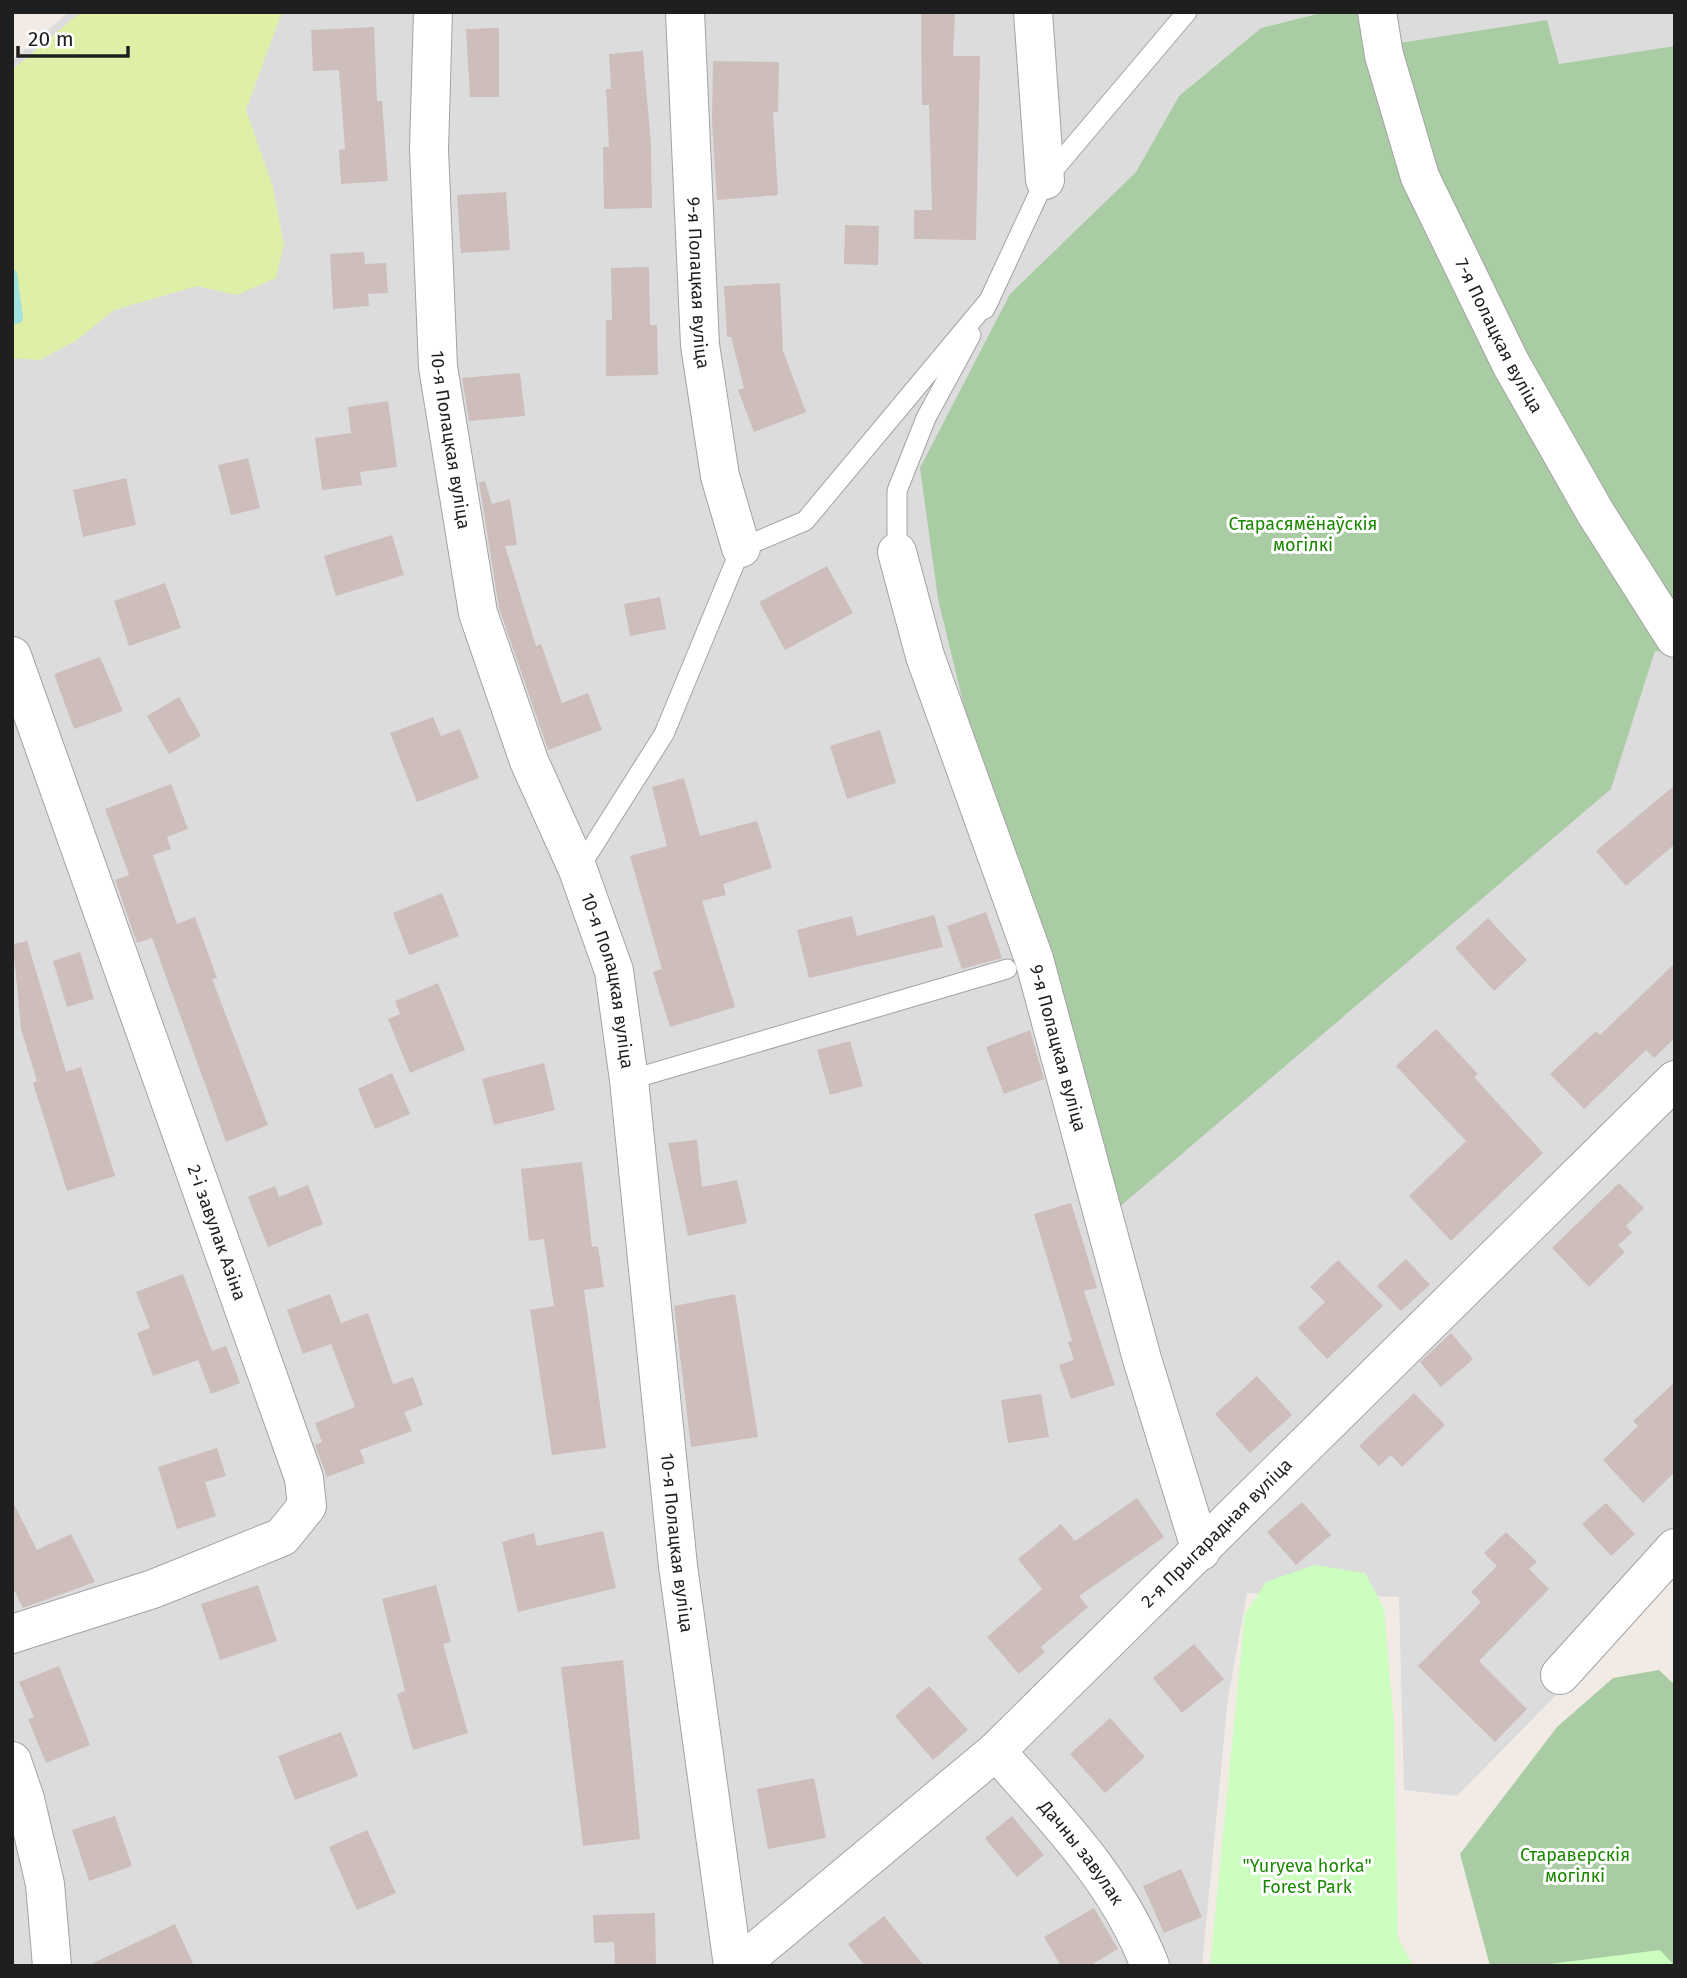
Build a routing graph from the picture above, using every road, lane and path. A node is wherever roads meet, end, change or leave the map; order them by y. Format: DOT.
graph roads {
  1 [pos="433,12"];
  2 [pos="685,12"];
  3 [pos="1034,12"];
  4 [pos="1187,12"];
  5 [pos="1377,12"];
  6 [pos="1045,180"];
  7 [pos="990,299"];
  8 [pos="741,548"];
  9 [pos="897,552"];
  10 [pos="1675,638"];
  11 [pos="12,656"];
  12 [pos="578,870"];
  13 [pos="1007,969"];
  14 [pos="629,1080"];
  15 [pos="1675,1080"];
  16 [pos="1675,1548"];
  17 [pos="1201,1550"];
  18 [pos="12,1634"];
  19 [pos="1560,1675"];
  20 [pos="996,1751"];
  21 [pos="12,1761"];
  22 [pos="52,1966"];
  23 [pos="735,1966"];
  24 [pos="1150,1966"];
  1 -- 12 [label="street, 10-я Полацкая вуліца"];
  2 -- 8 [label="street, 9-я Полацкая вуліца"];
  3 -- 6 [label="street"];
  4 -- 6 [label="lane"];
  5 -- 10 [label="street, 7-я Полацкая вуліца"];
  6 -- 7 [label="lane"];
  7 -- 8 [label="lane"];
  7 -- 9 [label="lane"];
  8 -- 12 [label="lane"];
  9 -- 17 [label="street, 9-я Полацкая вуліца"];
  11 -- 18 [label="street, 2-і завулак Азіна"];
  12 -- 14 [label="street, 10-я Полацкая вуліца"];
  13 -- 14 [label="lane"];
  14 -- 23 [label="street, 10-я Полацкая вуліца"];
  15 -- 17 [label="street, 2-я Прыгарадная вуліца"];
  16 -- 19 [label="street"];
  17 -- 20 [label="street, 2-я Прыгарадная вуліца"];
  20 -- 23 [label="street, 2-я Прыгарадная вуліца"];
  20 -- 24 [label="street, Дачны завулак"];
  21 -- 22 [label="street"];
}
